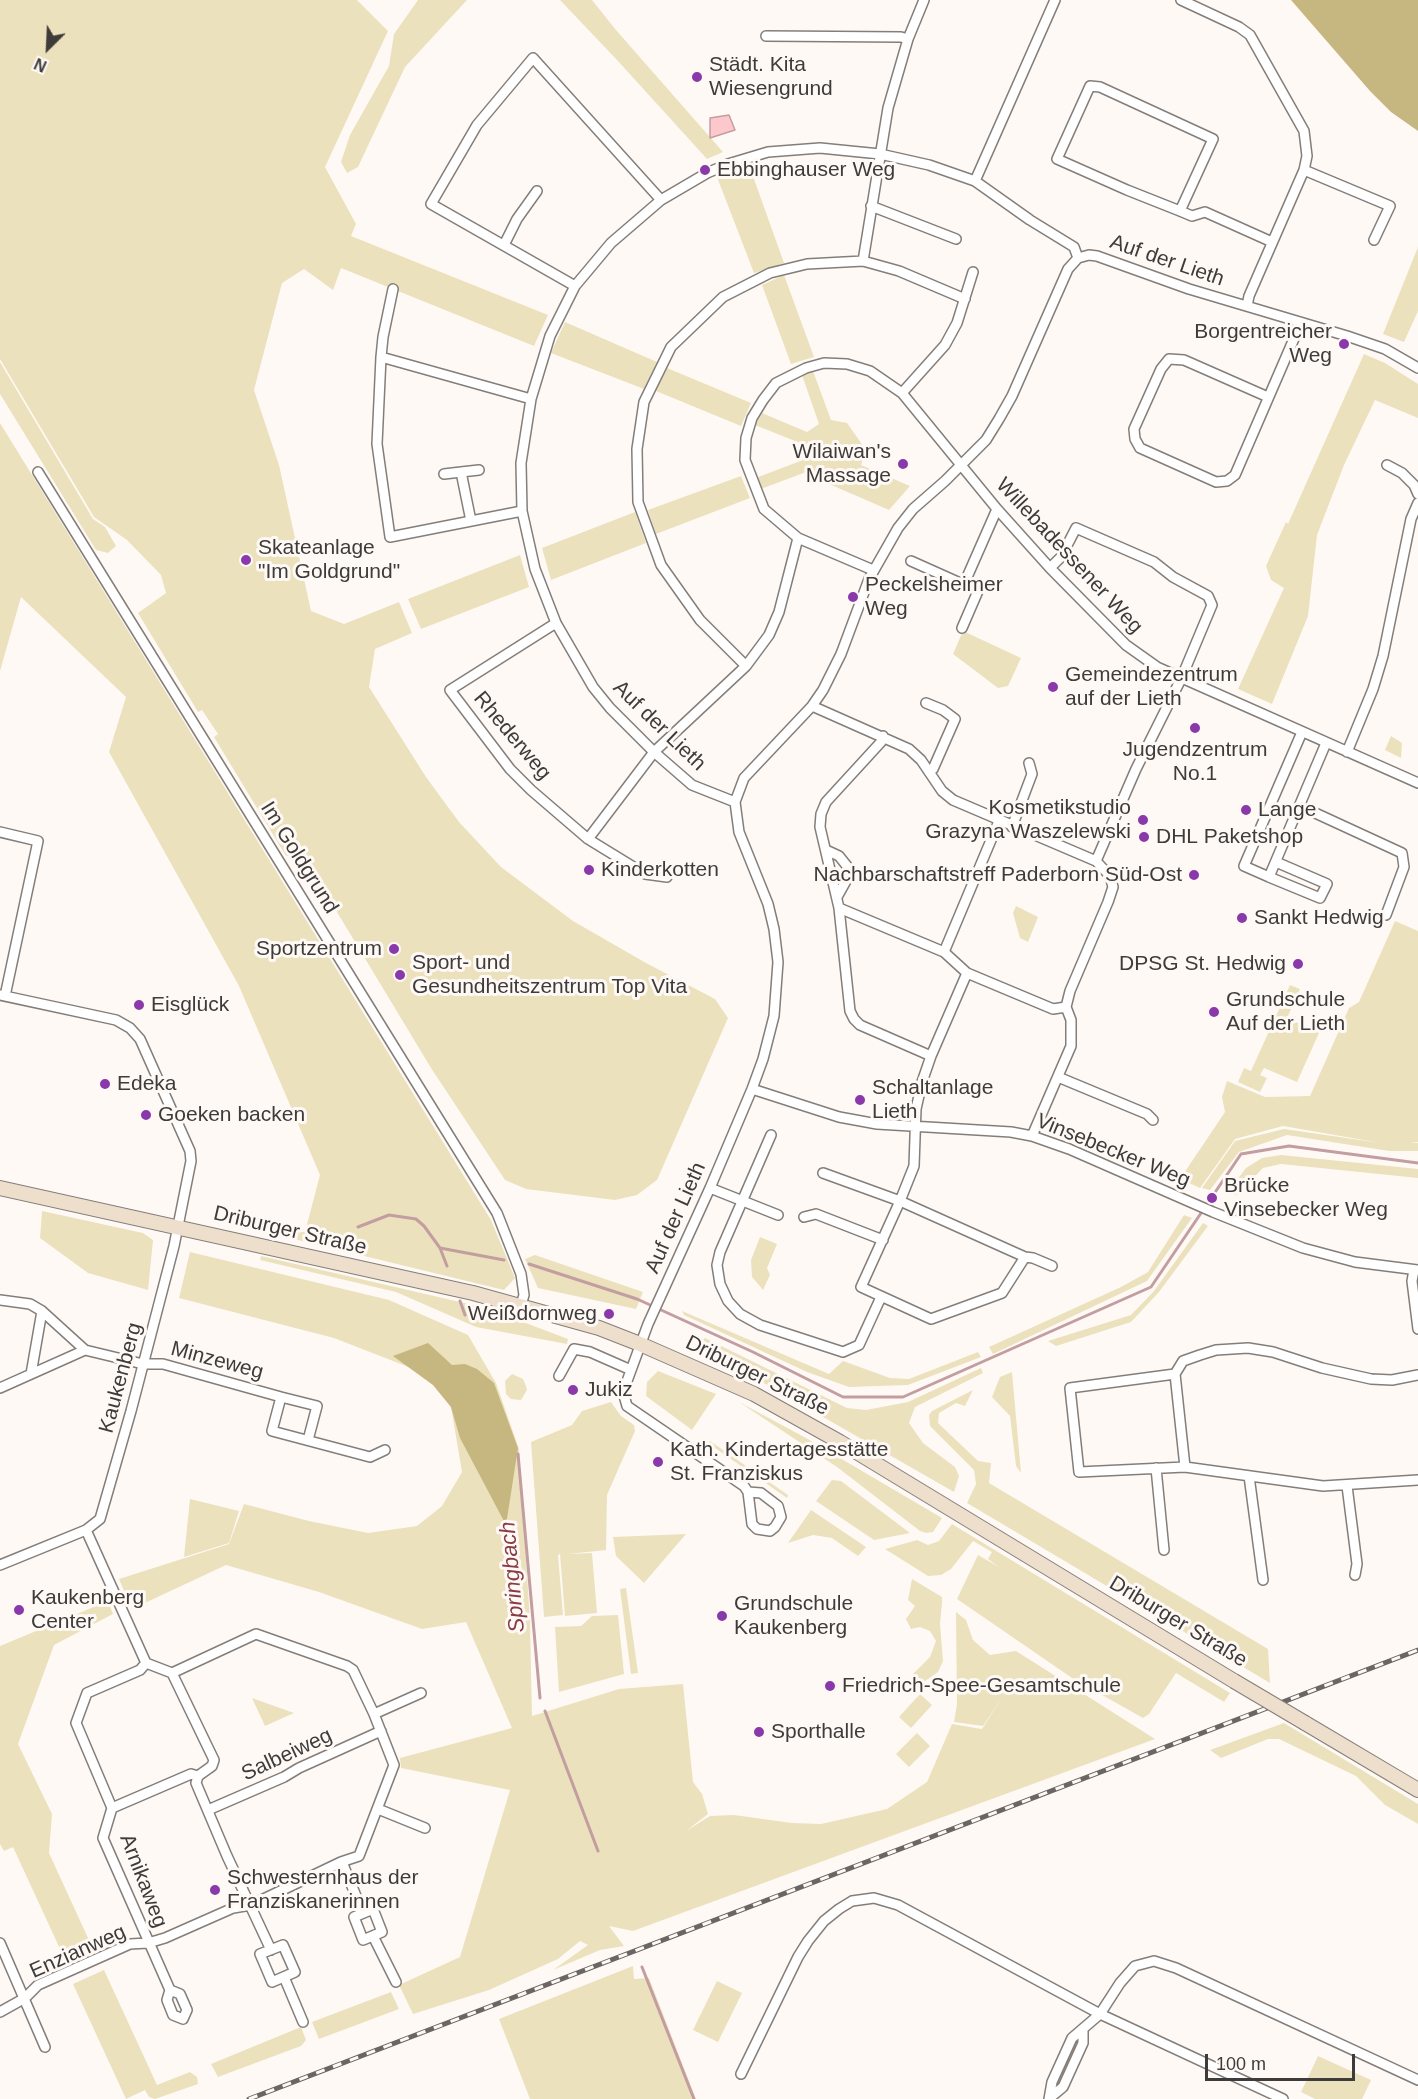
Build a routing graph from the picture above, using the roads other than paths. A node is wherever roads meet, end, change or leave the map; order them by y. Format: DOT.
graph roads {
  1 [pos="924,0"];
  2 [pos="1055,0"];
  3 [pos="1181,0"];
  4 [pos="766,36"];
  5 [pos="908,39"];
  6 [pos="880,154"];
  7 [pos="1304,170"];
  8 [pos="975,181"];
  9 [pos="537,191"];
  10 [pos="661,200"];
  11 [pos="871,206"];
  12 [pos="1180,211"];
  13 [pos="956,239"];
  14 [pos="1374,240"];
  15 [pos="1272,242"];
  16 [pos="504,245"];
  17 [pos="1078,258"];
  18 [pos="863,261"];
  19 [pos="974,272"];
  20 [pos="575,286"];
  21 [pos="393,289"];
  22 [pos="965,299"];
  23 [pos="1247,306"];
  24 [pos="1299,322"];
  25 [pos="381,357"];
  26 [pos="1418,368"];
  27 [pos="902,393"];
  28 [pos="1268,397"];
  29 [pos="531,399"];
  30 [pos="962,465"];
  31 [pos="1386,465"];
  32 [pos="479,470"];
  33 [pos="38,471"];
  34 [pos="461,472"];
  35 [pos="444,474"];
  36 [pos="1418,494"];
  37 [pos="1418,503"];
  38 [pos="998,509"];
  39 [pos="522,512"];
  40 [pos="471,521"];
  41 [pos="798,538"];
  42 [pos="911,561"];
  43 [pos="1050,568"];
  44 [pos="873,570"];
  45 [pos="964,584"];
  46 [pos="556,624"];
  47 [pos="962,628"];
  48 [pos="746,666"];
  49 [pos="1181,679"];
  50 [pos="926,703"];
  51 [pos="812,706"];
  52 [pos="1302,732"];
  53 [pos="883,736"];
  54 [pos="1326,743"];
  55 [pos="654,752"];
  56 [pos="1347,752"];
  57 [pos="1029,763"];
  58 [pos="929,772"];
  59 [pos="1418,783"];
  60 [pos="735,802"];
  61 [pos="1300,806"];
  62 [pos="999,821"];
  63 [pos="1012,827"];
  64 [pos="0,832"];
  65 [pos="588,839"];
  66 [pos="826,850"];
  67 [pos="1096,861"];
  68 [pos="1276,862"];
  69 [pos="667,877"];
  70 [pos="1269,877"];
  71 [pos="837,897"];
  72 [pos="839,908"];
  73 [pos="1386,915"];
  74 [pos="944,951"];
  75 [pos="968,973"];
  76 [pos="3,996"];
  77 [pos="1066,1007"];
  78 [pos="931,1056"];
  79 [pos="1058,1077"];
  80 [pos="752,1089"];
  81 [pos="1153,1120"];
  82 [pos="915,1127"];
  83 [pos="771,1135"];
  84 [pos="1032,1136"];
  85 [pos="823,1173"];
  86 [pos="0,1188"];
  87 [pos="710,1188"];
  88 [pos="743,1200"];
  89 [pos="900,1201"];
  90 [pos="778,1215"];
  91 [pos="804,1216"];
  92 [pos="177,1227"];
  93 [pos="883,1240"];
  94 [pos="1025,1257"];
  95 [pos="1052,1266"];
  96 [pos="1416,1270"];
  97 [pos="881,1297"];
  98 [pos="0,1300"];
  99 [pos="521,1305"];
  100 [pos="42,1311"];
  101 [pos="1418,1329"];
  102 [pos="640,1344"];
  103 [pos="85,1350"];
  104 [pos="143,1364"];
  105 [pos="631,1370"];
  106 [pos="31,1374"];
  107 [pos="1175,1374"];
  108 [pos="1418,1375"];
  109 [pos="559,1376"];
  110 [pos="0,1388"];
  111 [pos="281,1397"];
  112 [pos="308,1440"];
  113 [pos="385,1450"];
  114 [pos="1185,1467"];
  115 [pos="1156,1468"];
  116 [pos="1249,1476"];
  117 [pos="1418,1480"];
  118 [pos="1347,1486"];
  119 [pos="748,1492"];
  120 [pos="86,1530"];
  121 [pos="1164,1550"];
  122 [pos="0,1565"];
  123 [pos="1355,1575"];
  124 [pos="1263,1580"];
  125 [pos="146,1663"];
  126 [pos="172,1673"];
  127 [pos="421,1693"];
  128 [pos="374,1714"];
  129 [pos="381,1731"];
  130 [pos="198,1776"];
  131 [pos="1418,1790"];
  132 [pos="112,1808"];
  133 [pos="378,1809"];
  134 [pos="208,1810"];
  135 [pos="425,1828"];
  136 [pos="342,1862"];
  137 [pos="251,1905"];
  138 [pos="0,1943"];
  139 [pos="148,1943"];
  140 [pos="272,1950"];
  141 [pos="284,1977"];
  142 [pos="396,1982"];
  143 [pos="170,1990"];
  144 [pos="25,1998"];
  145 [pos="0,2012"];
  146 [pos="1100,2014"];
  147 [pos="303,2022"];
  148 [pos="45,2047"];
  149 [pos="741,2074"];
  150 [pos="1418,2080"];
  151 [pos="1050,2098"];
  152 [pos="1283,2099"];
  1 -- 5 [label="street"];
  2 -- 8 [label="street"];
  3 -- 7 [label="street"];
  4 -- 5 [label="street"];
  5 -- 6 [label="street"];
  6 -- 8 [label="street, Auf der Lieth"];
  6 -- 10 [label="street, Auf der Lieth"];
  6 -- 11 [label="street"];
  7 -- 14 [label="street"];
  7 -- 15 [label="street"];
  8 -- 17 [label="street, Auf der Lieth"];
  9 -- 16 [label="street"];
  10 -- 16 [label="street"];
  10 -- 20 [label="street, Auf der Lieth"];
  11 -- 13 [label="street"];
  11 -- 18 [label="street"];
  12 -- 12 [label="street"];
  12 -- 15 [label="street"];
  15 -- 23 [label="street"];
  16 -- 20 [label="street"];
  17 -- 23 [label="street, Auf der Lieth"];
  17 -- 30 [label="street"];
  18 -- 22 [label="street"];
  18 -- 48 [label="street"];
  19 -- 22 [label="street"];
  20 -- 29 [label="street, Auf der Lieth"];
  21 -- 25 [label="street"];
  22 -- 27 [label="street"];
  23 -- 24 [label="street, Auf der Lieth"];
  24 -- 26 [label="street, Auf der Lieth"];
  24 -- 28 [label="street"];
  25 -- 29 [label="street"];
  25 -- 40 [label="street"];
  27 -- 30 [label="street"];
  27 -- 41 [label="street"];
  28 -- 28 [label="street"];
  29 -- 39 [label="street, Auf der Lieth"];
  30 -- 38 [label="street, Willebadessener Weg"];
  30 -- 44 [label="street"];
  31 -- 36 [label="street"];
  32 -- 34 [label="street"];
  33 -- 99 [label="street, Im Goldgrund"];
  34 -- 35 [label="street"];
  34 -- 40 [label="street"];
  37 -- 56 [label="street"];
  38 -- 43 [label="street, Willebadessener Weg"];
  38 -- 45 [label="street"];
  39 -- 40 [label="street"];
  39 -- 46 [label="street, Auf der Lieth"];
  41 -- 44 [label="street"];
  41 -- 48 [label="street"];
  42 -- 45 [label="street"];
  43 -- 49 [label="street, Willebadessener Weg"];
  43 -- 49 [label="street"];
  44 -- 51 [label="street"];
  45 -- 47 [label="street"];
  46 -- 55 [label="street, Auf der Lieth"];
  46 -- 65 [label="street, Rhederweg"];
  48 -- 55 [label="street"];
  49 -- 52 [label="street, Willebadessener Weg"];
  49 -- 67 [label="street"];
  50 -- 58 [label="street"];
  51 -- 53 [label="street"];
  51 -- 60 [label="street"];
  52 -- 54 [label="street, Willebadessener Weg"];
  52 -- 70 [label="street"];
  53 -- 58 [label="street"];
  53 -- 66 [label="street"];
  54 -- 56 [label="street, Willebadessener Weg"];
  54 -- 61 [label="street"];
  55 -- 60 [label="street, Auf der Lieth"];
  55 -- 65 [label="street"];
  56 -- 59 [label="street, Willebadessener Weg"];
  57 -- 63 [label="street"];
  58 -- 62 [label="street"];
  60 -- 80 [label="street, Auf der Lieth"];
  61 -- 68 [label="street"];
  61 -- 73 [label="street"];
  62 -- 63 [label="street"];
  62 -- 74 [label="street"];
  63 -- 67 [label="street"];
  64 -- 76 [label="street"];
  65 -- 69 [label="street, Rhederweg"];
  66 -- 71 [label="street"];
  66 -- 71 [label="street"];
  67 -- 77 [label="street"];
  68 -- 70 [label="street"];
  68 -- 70 [label="street"];
  71 -- 72 [label="street"];
  72 -- 74 [label="street"];
  72 -- 78 [label="street"];
  74 -- 75 [label="street"];
  75 -- 77 [label="street"];
  75 -- 78 [label="street"];
  76 -- 92 [label="street, Kaukenberg"];
  77 -- 79 [label="street"];
  78 -- 82 [label="street"];
  79 -- 81 [label="street"];
  79 -- 84 [label="street"];
  80 -- 82 [label="street, Vinsebecker Weg"];
  80 -- 87 [label="street, Auf der Lieth"];
  82 -- 84 [label="street, Vinsebecker Weg"];
  82 -- 89 [label="street"];
  83 -- 88 [label="street"];
  84 -- 96 [label="street, Vinsebecker Weg"];
  85 -- 89 [label="street"];
  86 -- 92 [label="main road, Driburger Straße"];
  87 -- 88 [label="street"];
  87 -- 102 [label="street, Auf der Lieth"];
  88 -- 90 [label="street"];
  88 -- 97 [label="street"];
  89 -- 93 [label="street"];
  89 -- 94 [label="street"];
  91 -- 93 [label="street"];
  92 -- 99 [label="main road, Driburger Straße"];
  92 -- 104 [label="street, Kaukenberg"];
  93 -- 97 [label="street"];
  94 -- 95 [label="street"];
  94 -- 97 [label="street"];
  96 -- 101 [label="street"];
  98 -- 100 [label="street"];
  99 -- 102 [label="main road, Driburger Straße"];
  100 -- 103 [label="street"];
  100 -- 106 [label="street"];
  102 -- 105 [label="street"];
  102 -- 131 [label="main road, Driburger Straße, bridge"];
  103 -- 104 [label="street, Minzeweg"];
  103 -- 106 [label="street"];
  104 -- 111 [label="street, Minzeweg"];
  104 -- 120 [label="street, Kaukenberg"];
  105 -- 109 [label="street"];
  105 -- 119 [label="street"];
  106 -- 110 [label="street"];
  107 -- 108 [label="street"];
  107 -- 114 [label="street"];
  107 -- 115 [label="street"];
  111 -- 112 [label="street, Minzeweg"];
  111 -- 112 [label="street, Minzeweg"];
  112 -- 113 [label="street, Minzeweg"];
  114 -- 115 [label="street"];
  114 -- 116 [label="street"];
  115 -- 121 [label="street"];
  116 -- 118 [label="street"];
  116 -- 124 [label="street"];
  117 -- 118 [label="street"];
  118 -- 123 [label="street"];
  119 -- 119 [label="street"];
  120 -- 122 [label="street"];
  120 -- 125 [label="street"];
  125 -- 126 [label="street"];
  125 -- 132 [label="street, Arnikaweg"];
  126 -- 128 [label="street, Arnikaweg"];
  126 -- 130 [label="street, Salbeiweg"];
  127 -- 128 [label="street"];
  128 -- 129 [label="street, Arnikaweg"];
  129 -- 133 [label="street, Arnikaweg"];
  129 -- 134 [label="street, Salbeiweg"];
  130 -- 132 [label="street"];
  130 -- 134 [label="street"];
  132 -- 139 [label="street, Arnikaweg"];
  133 -- 135 [label="street"];
  133 -- 136 [label="street, Arnikaweg"];
  134 -- 137 [label="street"];
  136 -- 137 [label="street, Arnikaweg"];
  136 -- 142 [label="street"];
  137 -- 139 [label="street, Arnikaweg"];
  137 -- 140 [label="street"];
  138 -- 144 [label="street, Enzianweg"];
  139 -- 143 [label="street, Arnikaweg"];
  139 -- 144 [label="street, Enzianweg"];
  140 -- 141 [label="street"];
  140 -- 141 [label="street"];
  141 -- 147 [label="street"];
  144 -- 145 [label="street, Enzianweg"];
  144 -- 148 [label="street, Enzianweg"];
  146 -- 149 [label="street"];
  146 -- 150 [label="street"];
  146 -- 151 [label="street"];
  146 -- 152 [label="street"];
}
